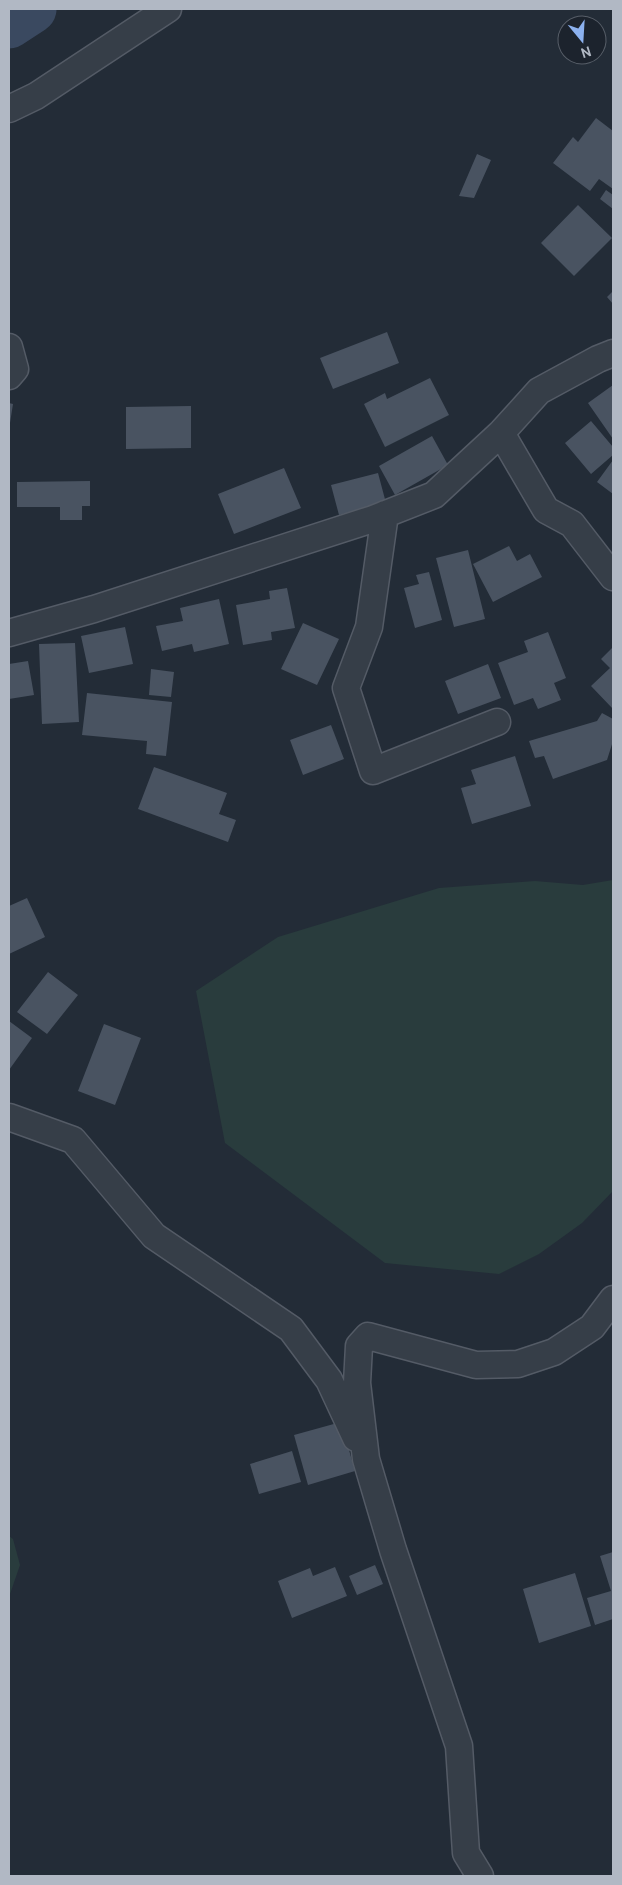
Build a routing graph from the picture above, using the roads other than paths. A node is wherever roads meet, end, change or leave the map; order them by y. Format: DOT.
graph roads {
  1 [pos="168,9"];
  2 [pos="9,109"];
  3 [pos="9,347"];
  4 [pos="613,353"];
  5 [pos="9,376"];
  6 [pos="501,433"];
  7 [pos="385,514"];
  8 [pos="613,577"];
  9 [pos="9,633"];
  10 [pos="497,722"];
  11 [pos="9,1117"];
  12 [pos="613,1298"];
  13 [pos="366,1459"];
  14 [pos="480,1876"];
  1 -- 2 [label="street"];
  3 -- 5 [label="street"];
  4 -- 6 [label="street"];
  6 -- 7 [label="street"];
  6 -- 8 [label="street"];
  7 -- 9 [label="street"];
  7 -- 10 [label="street"];
  11 -- 13 [label="street"];
  12 -- 13 [label="street"];
  13 -- 14 [label="street"];
}
